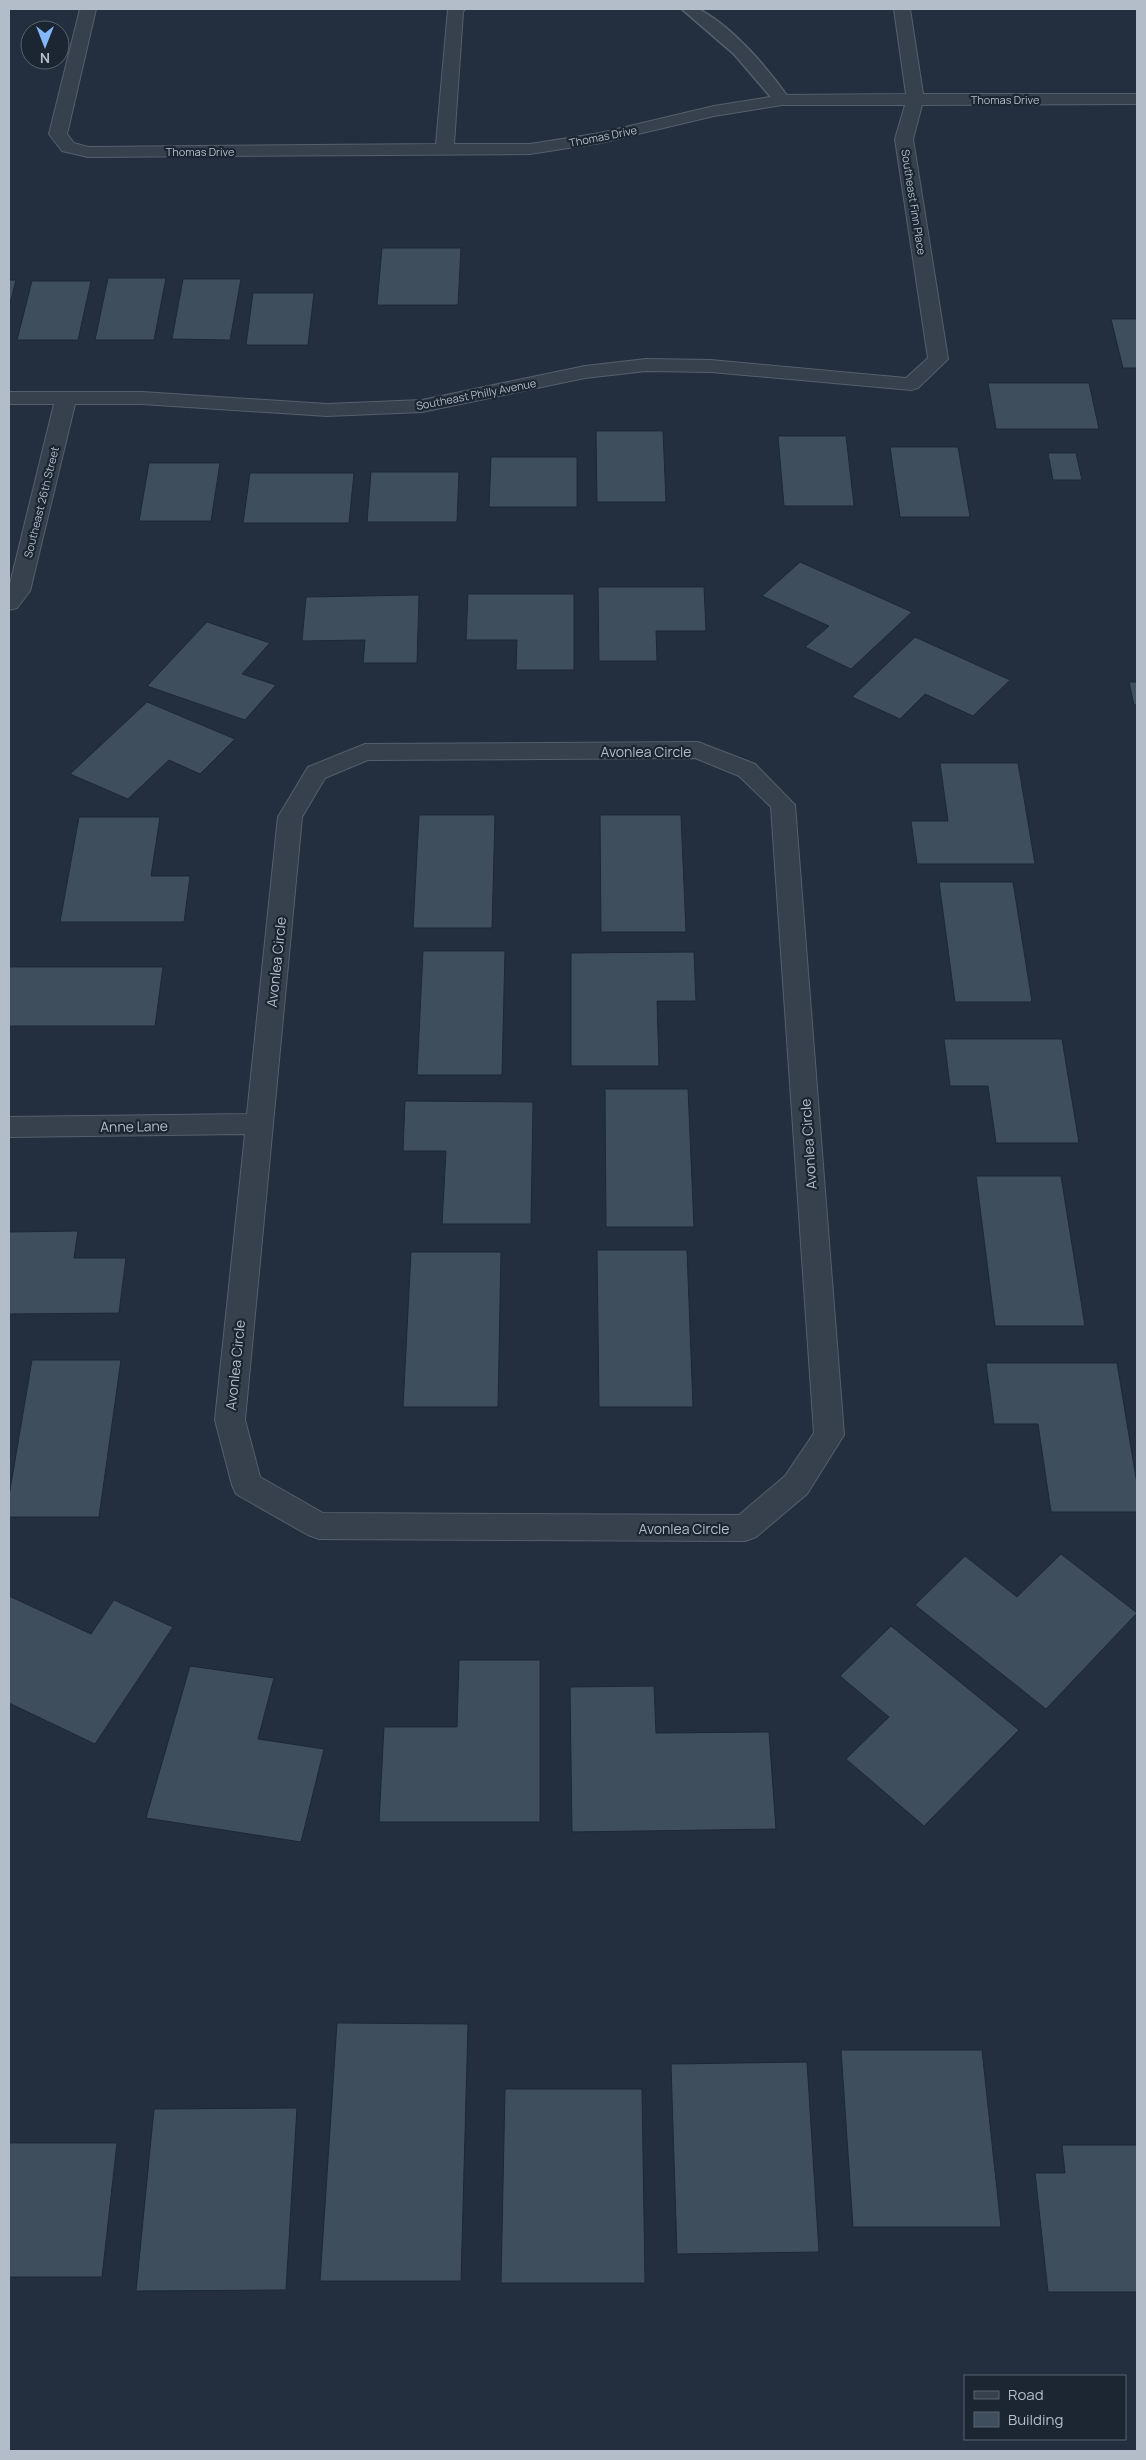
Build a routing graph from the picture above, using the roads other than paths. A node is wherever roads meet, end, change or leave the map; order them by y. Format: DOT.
graph roads {
  1 [pos="88,9"];
  2 [pos="457,9"];
  3 [pos="688,9"];
  4 [pos="902,9"];
  5 [pos="915,99"];
  6 [pos="1137,99"];
  7 [pos="782,100"];
  8 [pos="445,150"];
  9 [pos="911,384"];
  10 [pos="9,398"];
  11 [pos="66,398"];
  12 [pos="9,603"];
  13 [pos="260,1124"];
  14 [pos="9,1127"];
  1 -- 8 [label="street, Thomas Drive"];
  2 -- 8 [label="street"];
  3 -- 7 [label="lane"];
  4 -- 5 [label="street, Southeast Finn Place"];
  5 -- 6 [label="street, Thomas Drive"];
  5 -- 7 [label="street, Thomas Drive"];
  5 -- 9 [label="street, Southeast Finn Place"];
  7 -- 8 [label="street, Thomas Drive"];
  9 -- 11 [label="street, Southeast Philly Avenue"];
  10 -- 11 [label="street, Southeast Philly Avenue"];
  11 -- 12 [label="street, Southeast 26th Street"];
  13 -- 13 [label="street, Avonlea Circle"];
  13 -- 14 [label="street, Anne Lane"];
}
